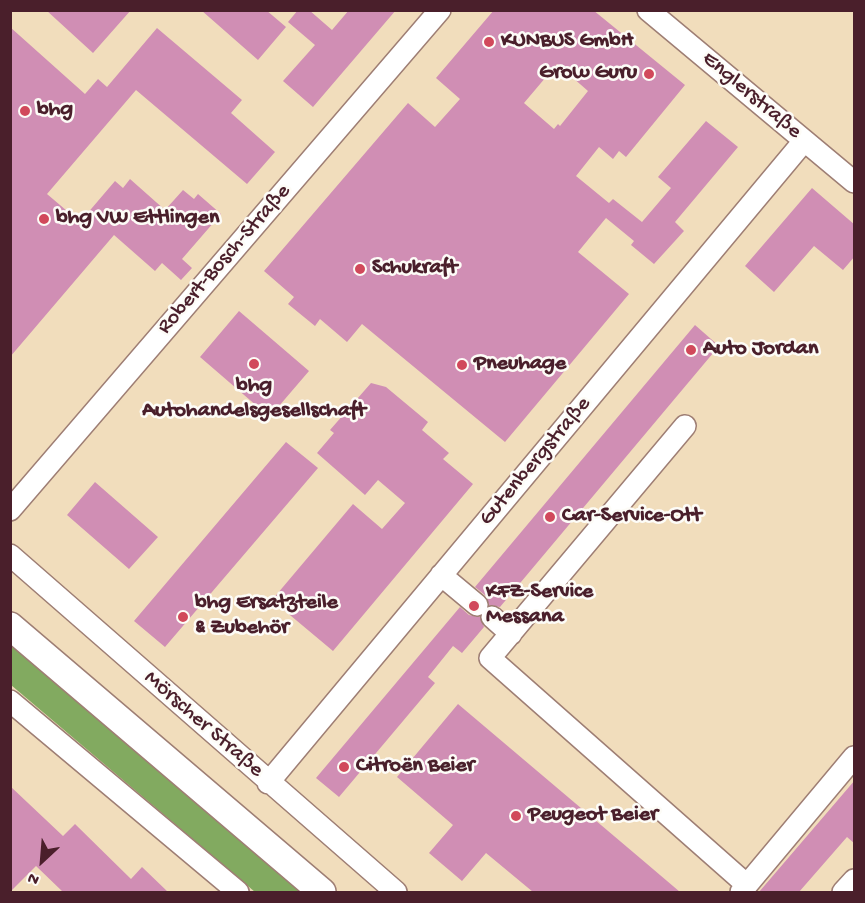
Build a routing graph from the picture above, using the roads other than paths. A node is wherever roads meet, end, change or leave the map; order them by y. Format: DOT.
graph roads {
  1 [pos="440,10"];
  2 [pos="648,10"];
  3 [pos="804,141"];
  4 [pos="855,182"];
  5 [pos="685,426"];
  6 [pos="15,505"];
  7 [pos="10,555"];
  8 [pos="441,575"];
  9 [pos="10,626"];
  10 [pos="511,634"];
  11 [pos="10,701"];
  12 [pos="855,757"];
  13 [pos="268,783"];
  14 [pos="855,880"];
  15 [pos="744,889"];
  16 [pos="238,892"];
  17 [pos="322,892"];
  18 [pos="396,892"];
  19 [pos="843,892"];
  1 -- 6 [label="street, Robert-Bosch-Straße"];
  2 -- 3 [label="street, Englerstraße"];
  3 -- 4 [label="street, Englerstraße"];
  3 -- 8 [label="street, Gutenbergstraße"];
  5 -- 10 [label="street"];
  7 -- 13 [label="street, Mörscher Straße"];
  8 -- 10 [label="street"];
  8 -- 13 [label="street, Gutenbergstraße"];
  9 -- 17 [label="main road"];
  10 -- 15 [label="street"];
  11 -- 16 [label="street"];
  12 -- 15 [label="street"];
  13 -- 18 [label="street, Mörscher Straße"];
  14 -- 19 [label="street"];
}
